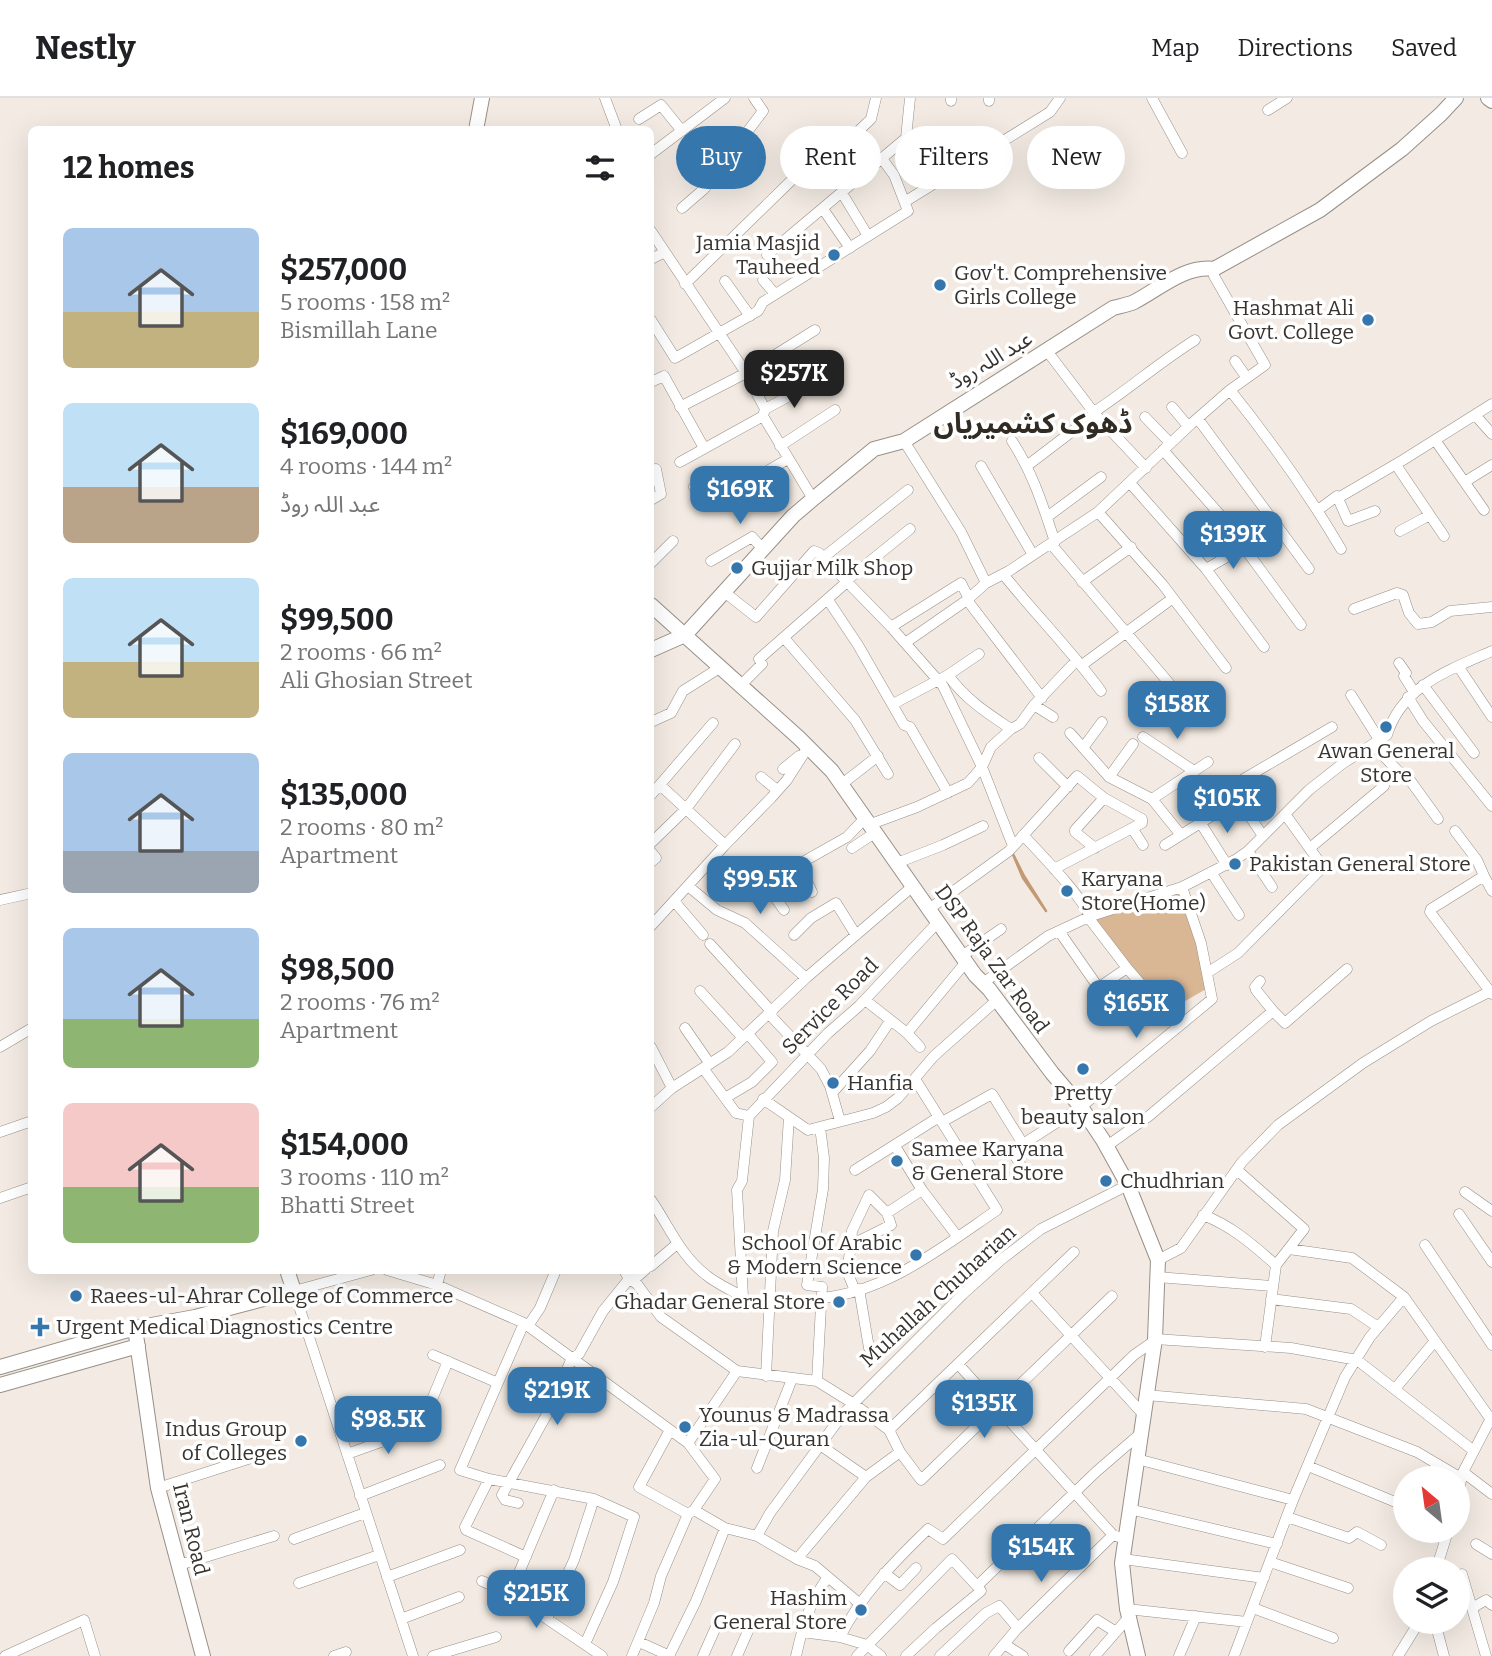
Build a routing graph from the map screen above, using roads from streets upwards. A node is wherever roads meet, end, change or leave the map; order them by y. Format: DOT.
graph roads {
  1 [pos="482,98"];
  2 [pos="605,98"];
  3 [pos="725,98"];
  4 [pos="754,98"];
  5 [pos="876,98"];
  6 [pos="910,98"];
  7 [pos="1060,98"];
  8 [pos="1152,98"];
  9 [pos="1287,98"];
  10 [pos="1456,98"];
  11 [pos="1268,110"];
  12 [pos="639,119"];
  13 [pos="477,126"];
  14 [pos="616,126"];
  15 [pos="677,126"];
  16 [pos="688,126"];
  17 [pos="751,126"];
  18 [pos="676,135"];
  19 [pos="654,153"];
  20 [pos="1182,153"];
  21 [pos="883,160"];
  22 [pos="704,189"];
  23 [pos="842,193"];
  24 [pos="906,201"];
  25 [pos="682,208"];
  26 [pos="823,209"];
  27 [pos="654,235"];
  28 [pos="869,236"];
  29 [pos="850,248"];
  30 [pos="665,252"];
  31 [pos="767,256"];
  32 [pos="654,258"];
  33 [pos="1214,269"];
  34 [pos="763,280"];
  35 [pos="725,281"];
  36 [pos="685,284"];
  37 [pos="775,295"];
  38 [pos="750,316"];
  39 [pos="654,326"];
  40 [pos="815,330"];
  41 [pos="719,333"];
  42 [pos="1195,340"];
  43 [pos="1047,351"];
  44 [pos="1235,361"];
  45 [pos="746,373"];
  46 [pos="1247,377"];
  47 [pos="654,381"];
  48 [pos="810,385"];
  49 [pos="1230,390"];
  50 [pos="1492,404"];
  51 [pos="680,407"];
  52 [pos="1172,407"];
  53 [pos="835,410"];
  54 [pos="764,412"];
  55 [pos="1095,413"];
  56 [pos="1475,415"];
  57 [pos="1145,417"];
  58 [pos="1198,418"];
  59 [pos="1188,426"];
  60 [pos="1492,434"];
  61 [pos="1435,440"];
  62 [pos="904,441"];
  63 [pos="1012,441"];
  64 [pos="780,446"];
  65 [pos="1167,447"];
  66 [pos="704,448"];
  67 [pos="788,459"];
  68 [pos="680,462"];
  69 [pos="1028,465"];
  70 [pos="1396,465"];
  71 [pos="1492,465"];
  72 [pos="981,466"];
  73 [pos="1146,468"];
  74 [pos="656,469"];
  75 [pos="1101,477"];
  76 [pos="1465,481"];
  77 [pos="1130,483"];
  78 [pos="694,487"];
  79 [pos="908,490"];
  80 [pos="654,498"];
  81 [pos="1338,498"];
  82 [pos="813,499"];
  83 [pos="1318,510"];
  84 [pos="1484,510"];
  85 [pos="1375,511"];
  86 [pos="1098,512"];
  87 [pos="1430,515"];
  88 [pos="1047,517"];
  89 [pos="910,529"];
  90 [pos="1400,531"];
  91 [pos="1444,536"];
  92 [pos="673,541"];
  93 [pos="1053,543"];
  94 [pos="1131,547"];
  95 [pos="1244,547"];
  96 [pos="764,549"];
  97 [pos="1341,550"];
  98 [pos="1033,555"];
  99 [pos="824,557"];
  100 [pos="654,560"];
  101 [pos="711,561"];
  102 [pos="1206,569"];
  103 [pos="1309,569"];
  104 [pos="1003,574"];
  105 [pos="848,580"];
  106 [pos="1082,582"];
  107 [pos="986,583"];
  108 [pos="723,591"];
  109 [pos="967,598"];
  110 [pos="1173,598"];
  111 [pos="828,600"];
  112 [pos="1492,607"];
  113 [pos="654,608"];
  114 [pos="1354,609"];
  115 [pos="1301,625"];
  116 [pos="891,627"];
  117 [pos="1126,634"];
  118 [pos="685,635"];
  119 [pos="785,639"];
  120 [pos="905,643"];
  121 [pos="1264,647"];
  122 [pos="654,649"];
  123 [pos="1492,652"];
  124 [pos="979,654"];
  125 [pos="1079,663"];
  126 [pos="1399,663"];
  127 [pos="1458,666"];
  128 [pos="721,667"];
  129 [pos="1226,668"];
  130 [pos="948,675"];
  131 [pos="937,681"];
  132 [pos="741,685"];
  133 [pos="1101,691"];
  134 [pos="1415,691"];
  135 [pos="1351,695"];
  136 [pos="1180,696"];
  137 [pos="1038,701"];
  138 [pos="893,704"];
  139 [pos="1053,717"];
  140 [pos="1492,717"];
  141 [pos="654,721"];
  142 [pos="1102,722"];
  143 [pos="713,723"];
  144 [pos="1332,727"];
  145 [pos="1011,729"];
  146 [pos="1070,733"];
  147 [pos="1143,737"];
  148 [pos="1377,743"];
  149 [pos="735,744"];
  150 [pos="1133,744"];
  151 [pos="1083,748"];
  152 [pos="807,749"];
  153 [pos="1474,753"];
  154 [pos="877,756"];
  155 [pos="1040,758"];
  156 [pos="1208,762"];
  157 [pos="982,767"];
  158 [pos="783,769"];
  159 [pos="1194,771"];
  160 [pos="888,774"];
  161 [pos="1108,776"];
  162 [pos="761,777"];
  163 [pos="842,783"];
  164 [pos="660,785"];
  165 [pos="1384,786"];
  166 [pos="1068,787"];
  167 [pos="777,790"];
  168 [pos="654,792"];
  169 [pos="948,793"];
  170 [pos="1104,798"];
  171 [pos="1152,799"];
  172 [pos="1492,806"];
  173 [pos="686,809"];
  174 [pos="1285,814"];
  175 [pos="1213,815"];
  176 [pos="1438,819"];
  177 [pos="1200,822"];
  178 [pos="871,824"];
  179 [pos="983,826"];
  180 [pos="1132,828"];
  181 [pos="1455,831"];
  182 [pos="1023,835"];
  183 [pos="1181,835"];
  184 [pos="1263,836"];
  185 [pos="654,840"];
  186 [pos="725,845"];
  187 [pos="1143,845"];
  188 [pos="1165,845"];
  189 [pos="1013,846"];
  190 [pos="852,848"];
  191 [pos="1095,848"];
  192 [pos="1310,848"];
  193 [pos="1248,851"];
  194 [pos="897,863"];
  195 [pos="799,864"];
  196 [pos="1227,864"];
  197 [pos="1054,869"];
  198 [pos="1211,872"];
  199 [pos="1484,876"];
  200 [pos="765,883"];
  201 [pos="688,886"];
  202 [pos="913,886"];
  203 [pos="1181,887"];
  204 [pos="1272,887"];
  205 [pos="1492,891"];
  206 [pos="812,892"];
  207 [pos="28,894"];
  208 [pos="746,894"];
  209 [pos="0,900"];
  210 [pos="674,901"];
  211 [pos="929,909"];
  212 [pos="785,910"];
  213 [pos="1239,915"];
  214 [pos="1091,916"];
  215 [pos="938,922"];
  216 [pos="654,923"];
  217 [pos="1000,929"];
  218 [pos="1059,931"];
  219 [pos="703,935"];
  220 [pos="794,935"];
  221 [pos="856,935"];
  222 [pos="710,944"];
  223 [pos="964,959"];
  224 [pos="1127,968"];
  225 [pos="1347,969"];
  226 [pos="1207,973"];
  227 [pos="806,978"];
  228 [pos="1260,981"];
  229 [pos="983,983"];
  230 [pos="1098,988"];
  231 [pos="700,991"];
  232 [pos="1490,993"];
  233 [pos="865,1000"];
  234 [pos="997,1000"];
  235 [pos="1112,1007"];
  236 [pos="1273,1011"];
  237 [pos="771,1013"];
  238 [pos="890,1021"];
  239 [pos="1177,1026"];
  240 [pos="685,1028"];
  241 [pos="28,1030"];
  242 [pos="907,1033"];
  243 [pos="746,1036"];
  244 [pos="0,1047"];
  245 [pos="920,1047"];
  246 [pos="654,1052"];
  247 [pos="808,1055"];
  248 [pos="707,1066"];
  249 [pos="915,1079"];
  250 [pos="671,1088"];
  251 [pos="832,1093"];
  252 [pos="726,1098"];
  253 [pos="763,1099"];
  254 [pos="654,1104"];
  255 [pos="1081,1107"];
  256 [pos="749,1116"];
  257 [pos="789,1117"];
  258 [pos="941,1119"];
  259 [pos="840,1121"];
  260 [pos="28,1122"];
  261 [pos="820,1127"];
  262 [pos="0,1132"];
  263 [pos="1023,1144"];
  264 [pos="895,1146"];
  265 [pos="1107,1146"];
  266 [pos="1023,1168"];
  267 [pos="855,1170"];
  268 [pos="1237,1170"];
  269 [pos="1128,1185"];
  270 [pos="28,1188"];
  271 [pos="922,1190"];
  272 [pos="1465,1192"];
  273 [pos="0,1198"];
  274 [pos="654,1205"];
  275 [pos="1492,1211"];
  276 [pos="887,1213"];
  277 [pos="1459,1214"];
  278 [pos="1203,1215"];
  279 [pos="957,1236"];
  280 [pos="677,1244"];
  281 [pos="851,1245"];
  282 [pos="1425,1245"];
  283 [pos="1289,1249"];
  284 [pos="1074,1252"];
  285 [pos="1158,1260"];
  286 [pos="1492,1262"];
  287 [pos="654,1263"];
  288 [pos="1276,1265"];
  289 [pos="288,1274"];
  290 [pos="355,1274"];
  291 [pos="400,1274"];
  292 [pos="439,1274"];
  293 [pos="554,1274"];
  294 [pos="627,1275"];
  295 [pos="1157,1277"];
  296 [pos="437,1285"];
  297 [pos="1273,1286"];
  298 [pos="294,1290"];
  299 [pos="857,1290"];
  300 [pos="1032,1293"];
  301 [pos="1112,1296"];
  302 [pos="1404,1297"];
  303 [pos="821,1298"];
  304 [pos="1271,1299"];
  305 [pos="526,1324"];
  306 [pos="1378,1326"];
  307 [pos="135,1328"];
  308 [pos="1071,1336"];
  309 [pos="1154,1340"];
  310 [pos="1434,1342"];
  311 [pos="1492,1345"];
  312 [pos="138,1346"];
  313 [pos="1265,1347"];
  314 [pos="869,1348"];
  315 [pos="433,1355"];
  316 [pos="572,1358"];
  317 [pos="1357,1360"];
  318 [pos="448,1361"];
  319 [pos="958,1364"];
  320 [pos="0,1367"];
  321 [pos="737,1371"];
  322 [pos="766,1376"];
  323 [pos="1109,1378"];
  324 [pos="792,1379"];
  325 [pos="817,1381"];
  326 [pos="498,1383"];
  327 [pos="0,1385"];
  328 [pos="1395,1389"];
  329 [pos="1146,1395"];
  330 [pos="433,1397"];
  331 [pos="854,1404"];
  332 [pos="996,1407"];
  333 [pos="1144,1415"];
  334 [pos="1328,1418"];
  335 [pos="1491,1421"];
  336 [pos="420,1428"];
  337 [pos="670,1430"];
  338 [pos="889,1430"];
  339 [pos="1141,1433"];
  340 [pos="688,1443"];
  341 [pos="820,1445"];
  342 [pos="1036,1449"];
  343 [pos="1474,1451"];
  344 [pos="900,1452"];
  345 [pos="346,1454"];
  346 [pos="1137,1458"];
  347 [pos="248,1459"];
  348 [pos="440,1465"];
  349 [pos="1308,1466"];
  350 [pos="1444,1466"];
  351 [pos="1466,1466"];
  352 [pos="757,1468"];
  353 [pos="866,1476"];
  354 [pos="489,1479"];
  355 [pos="1470,1480"];
  356 [pos="511,1482"];
  357 [pos="158,1488"];
  358 [pos="554,1490"];
  359 [pos="1074,1492"];
  360 [pos="1492,1494"];
  361 [pos="360,1496"];
  362 [pos="594,1499"];
  363 [pos="1293,1500"];
  364 [pos="1393,1501"];
  365 [pos="518,1503"];
  366 [pos="1129,1509"];
  367 [pos="691,1512"];
  368 [pos="365,1513"];
  369 [pos="1287,1517"];
  370 [pos="725,1528"];
  371 [pos="274,1536"];
  372 [pos="757,1536"];
  373 [pos="1119,1537"];
  374 [pos="294,1539"];
  375 [pos="1277,1544"];
  376 [pos="1381,1545"];
  377 [pos="1476,1545"];
  378 [pos="460,1550"];
  379 [pos="1492,1554"];
  380 [pos="379,1555"];
  381 [pos="526,1557"];
  382 [pos="797,1559"];
  383 [pos="1123,1559"];
  384 [pos="1270,1562"];
  385 [pos="179,1566"];
  386 [pos="916,1568"];
  387 [pos="884,1573"];
  388 [pos="387,1577"];
  389 [pos="828,1577"];
  390 [pos="1264,1578"];
  391 [pos="482,1581"];
  392 [pos="299,1583"];
  393 [pos="977,1586"];
  394 [pos="1348,1588"];
  395 [pos="510,1594"];
  396 [pos="459,1597"];
  397 [pos="1470,1601"];
  398 [pos="860,1604"];
  399 [pos="1492,1605"];
  400 [pos="1253,1608"];
  401 [pos="1472,1608"];
  402 [pos="1128,1613"];
  403 [pos="1196,1616"];
  404 [pos="401,1619"];
  405 [pos="547,1619"];
  406 [pos="1247,1622"];
  407 [pos="1018,1628"];
  408 [pos="715,1629"];
  409 [pos="748,1630"];
  410 [pos="802,1632"];
  411 [pos="1116,1632"];
  412 [pos="1412,1634"];
  413 [pos="1438,1634"];
  414 [pos="496,1637"];
  415 [pos="840,1637"];
  416 [pos="1333,1638"];
  417 [pos="639,1642"];
  418 [pos="585,1644"];
  419 [pos="1004,1644"];
  420 [pos="867,1645"];
  421 [pos="1069,1651"];
  422 [pos="346,1653"];
  423 [pos="5,1656"];
  424 [pos="95,1656"];
  425 [pos="203,1656"];
  426 [pos="334,1656"];
  427 [pos="414,1656"];
  428 [pos="433,1656"];
  429 [pos="602,1656"];
  430 [pos="632,1656"];
  431 [pos="669,1656"];
  432 [pos="703,1656"];
  433 [pos="737,1656"];
  434 [pos="796,1656"];
  435 [pos="857,1656"];
  436 [pos="881,1656"];
  437 [pos="906,1656"];
  438 [pos="940,1656"];
  439 [pos="994,1656"];
  440 [pos="1023,1656"];
  441 [pos="1095,1656"];
  442 [pos="1138,1656"];
  443 [pos="1179,1656"];
  444 [pos="1234,1656"];
  445 [pos="1398,1656"];
  446 [pos="1444,1656"];
  447 [pos="1486,1656"];
  1 -- 13 [label="street"];
  2 -- 14 [label="street"];
  3 -- 16 [label="street"];
  4 -- 17 [label="street"];
  5 -- 36 [label="street"];
  6 -- 21 [label="street"];
  7 -- 24 [label="street"];
  8 -- 20 [label="street"];
  9 -- 11 [label="street"];
  10 -- 33 [label="street, عبد اللہ روڈ"];
  12 -- 15 [label="street"];
  18 -- 19 [label="street"];
  21 -- 23 [label="street"];
  21 -- 24 [label="street"];
  22 -- 25 [label="street"];
  23 -- 26 [label="street"];
  23 -- 28 [label="street"];
  24 -- 28 [label="street"];
  26 -- 29 [label="street"];
  26 -- 31 [label="street"];
  27 -- 30 [label="street"];
  28 -- 29 [label="street"];
  29 -- 37 [label="street"];
  30 -- 32 [label="street"];
  30 -- 36 [label="street"];
  33 -- 43 [label="street, عبد اللہ روڈ"];
  33 -- 46 [label="street"];
  34 -- 37 [label="street"];
  35 -- 38 [label="street"];
  36 -- 41 [label="street"];
  37 -- 38 [label="street"];
  38 -- 41 [label="street"];
  39 -- 41 [label="street"];
  40 -- 45 [label="street"];
  41 -- 45 [label="street"];
  42 -- 55 [label="street"];
  43 -- 55 [label="street"];
  43 -- 62 [label="street, عبد اللہ روڈ"];
  44 -- 46 [label="street"];
  45 -- 51 [label="street"];
  45 -- 54 [label="street"];
  46 -- 49 [label="street"];
  47 -- 51 [label="street"];
  48 -- 54 [label="street"];
  49 -- 58 [label="street"];
  49 -- 83 [label="street"];
  50 -- 56 [label="street"];
  51 -- 66 [label="street"];
  52 -- 59 [label="street"];
  53 -- 64 [label="street"];
  54 -- 64 [label="street"];
  54 -- 66 [label="street"];
  55 -- 69 [label="street"];
  55 -- 73 [label="street"];
  56 -- 60 [label="street"];
  56 -- 61 [label="street"];
  57 -- 65 [label="street"];
  58 -- 59 [label="street"];
  58 -- 103 [label="street"];
  59 -- 65 [label="street"];
  61 -- 70 [label="street"];
  61 -- 76 [label="street"];
  62 -- 82 [label="street, عبد اللہ روڈ"];
  62 -- 107 [label="street"];
  63 -- 69 [label="street"];
  64 -- 67 [label="street"];
  65 -- 73 [label="street"];
  65 -- 95 [label="street"];
  66 -- 68 [label="street"];
  67 -- 78 [label="street"];
  67 -- 82 [label="street"];
  69 -- 88 [label="street"];
  70 -- 81 [label="street"];
  70 -- 87 [label="street"];
  71 -- 76 [label="street"];
  72 -- 98 [label="street"];
  73 -- 77 [label="street"];
  74 -- 80 [label="street"];
  75 -- 88 [label="street"];
  76 -- 84 [label="street"];
  77 -- 86 [label="street"];
  77 -- 102 [label="street"];
  79 -- 99 [label="street"];
  81 -- 83 [label="street"];
  81 -- 85 [label="street"];
  82 -- 96 [label="street, عبد اللہ روڈ"];
  83 -- 97 [label="street"];
  86 -- 93 [label="street"];
  86 -- 94 [label="street"];
  87 -- 90 [label="street"];
  87 -- 91 [label="street"];
  88 -- 93 [label="street"];
  89 -- 105 [label="street"];
  92 -- 100 [label="street"];
  93 -- 98 [label="street"];
  93 -- 106 [label="street"];
  94 -- 106 [label="street"];
  94 -- 110 [label="street"];
  95 -- 102 [label="street"];
  95 -- 115 [label="street"];
  96 -- 101 [label="street"];
  96 -- 108 [label="street, عبد اللہ روڈ"];
  98 -- 104 [label="street"];
  99 -- 105 [label="street"];
  99 -- 108 [label="street"];
  102 -- 121 [label="street"];
  104 -- 107 [label="street"];
  104 -- 125 [label="street"];
  105 -- 111 [label="street"];
  105 -- 116 [label="street"];
  106 -- 117 [label="street"];
  107 -- 109 [label="street"];
  108 -- 118 [label="street, عبد اللہ روڈ"];
  109 -- 116 [label="street"];
  109 -- 120 [label="street"];
  109 -- 137 [label="street"];
  110 -- 117 [label="street"];
  110 -- 129 [label="street"];
  111 -- 119 [label="street"];
  111 -- 138 [label="street"];
  112 -- 114 [label="street"];
  113 -- 118 [label="street, DSP Raja Zar Road"];
  116 -- 120 [label="street"];
  117 -- 125 [label="street"];
  117 -- 136 [label="street"];
  118 -- 122 [label="street"];
  118 -- 128 [label="street, DSP Raja Zar Road"];
  119 -- 132 [label="street"];
  119 -- 154 [label="street"];
  120 -- 131 [label="street"];
  123 -- 127 [label="street"];
  124 -- 130 [label="street"];
  125 -- 133 [label="street"];
  125 -- 137 [label="street"];
  126 -- 134 [label="street"];
  127 -- 134 [label="street"];
  127 -- 140 [label="street"];
  128 -- 132 [label="street, DSP Raja Zar Road"];
  128 -- 141 [label="street"];
  130 -- 131 [label="street"];
  130 -- 145 [label="street"];
  131 -- 138 [label="street"];
  131 -- 157 [label="street"];
  132 -- 152 [label="street, DSP Raja Zar Road"];
  134 -- 148 [label="street"];
  134 -- 153 [label="street"];
  134 -- 172 [label="street"];
  135 -- 148 [label="street"];
  137 -- 139 [label="street"];
  137 -- 145 [label="street"];
  138 -- 169 [label="street"];
  142 -- 151 [label="street"];
  143 -- 164 [label="street"];
  144 -- 184 [label="street"];
  145 -- 157 [label="street"];
  146 -- 151 [label="street"];
  147 -- 159 [label="street"];
  148 -- 174 [label="street"];
  148 -- 176 [label="street"];
  149 -- 173 [label="street"];
  150 -- 161 [label="street"];
  151 -- 161 [label="street"];
  152 -- 158 [label="street"];
  152 -- 163 [label="street, DSP Raja Zar Road"];
  152 -- 167 [label="street"];
  154 -- 160 [label="street"];
  154 -- 163 [label="street"];
  155 -- 166 [label="street"];
  156 -- 159 [label="street"];
  157 -- 169 [label="street"];
  157 -- 189 [label="street"];
  159 -- 171 [label="street"];
  161 -- 171 [label="street"];
  162 -- 167 [label="street"];
  163 -- 178 [label="street, DSP Raja Zar Road"];
  164 -- 168 [label="street"];
  164 -- 173 [label="street"];
  165 -- 192 [label="street"];
  166 -- 170 [label="street"];
  166 -- 182 [label="street"];
  167 -- 186 [label="street"];
  169 -- 178 [label="street"];
  170 -- 180 [label="street"];
  170 -- 191 [label="street"];
  171 -- 183 [label="street"];
  173 -- 185 [label="street"];
  173 -- 186 [label="street"];
  174 -- 184 [label="street"];
  174 -- 192 [label="street"];
  175 -- 177 [label="street"];
  177 -- 183 [label="street"];
  177 -- 196 [label="street"];
  178 -- 190 [label="street"];
  178 -- 194 [label="street, DSP Raja Zar Road"];
  178 -- 195 [label="street"];
  179 -- 194 [label="street"];
  180 -- 187 [label="street"];
  180 -- 191 [label="street"];
  181 -- 199 [label="street"];
  182 -- 189 [label="street"];
  182 -- 197 [label="street"];
  183 -- 188 [label="street"];
  184 -- 193 [label="street"];
  186 -- 201 [label="street"];
  189 -- 211 [label="street"];
  191 -- 197 [label="street"];
  192 -- 226 [label="street"];
  193 -- 196 [label="street"];
  193 -- 204 [label="street"];
  194 -- 202 [label="street, DSP Raja Zar Road"];
  195 -- 200 [label="street"];
  195 -- 206 [label="street"];
  196 -- 198 [label="street"];
  197 -- 214 [label="street"];
  198 -- 203 [label="street"];
  198 -- 213 [label="street"];
  199 -- 205 [label="street"];
  199 -- 232 [label="street"];
  200 -- 208 [label="street"];
  200 -- 212 [label="street"];
  201 -- 210 [label="street"];
  201 -- 227 [label="street"];
  202 -- 211 [label="street, DSP Raja Zar Road"];
  202 -- 221 [label="street"];
  203 -- 214 [label="street"];
  203 -- 226 [label="street"];
  207 -- 209 [label="street"];
  210 -- 216 [label="street"];
  210 -- 219 [label="street"];
  211 -- 215 [label="street, DSP Raja Zar Road"];
  214 -- 218 [label="street"];
  214 -- 224 [label="street"];
  215 -- 223 [label="street, DSP Raja Zar Road"];
  215 -- 233 [label="street, Service Road"];
  217 -- 223 [label="street"];
  218 -- 229 [label="street"];
  218 -- 230 [label="street"];
  220 -- 221 [label="street"];
  221 -- 227 [label="street"];
  222 -- 237 [label="street"];
  223 -- 229 [label="street, DSP Raja Zar Road"];
  223 -- 242 [label="street"];
  224 -- 230 [label="street"];
  224 -- 239 [label="street"];
  225 -- 236 [label="street"];
  226 -- 239 [label="street"];
  227 -- 237 [label="street"];
  228 -- 236 [label="street"];
  229 -- 234 [label="street, DSP Raja Zar Road"];
  230 -- 235 [label="street"];
  231 -- 243 [label="street"];
  232 -- 268 [label="street"];
  233 -- 238 [label="street"];
  233 -- 247 [label="street, Service Road"];
  234 -- 249 [label="street"];
  234 -- 255 [label="street, DSP Raja Zar Road"];
  236 -- 265 [label="street"];
  237 -- 243 [label="street"];
  237 -- 247 [label="street"];
  238 -- 242 [label="street"];
  238 -- 251 [label="street"];
  239 -- 255 [label="street"];
  240 -- 248 [label="street"];
  241 -- 244 [label="street"];
  242 -- 245 [label="street"];
  243 -- 248 [label="street"];
  243 -- 252 [label="street"];
  246 -- 250 [label="street"];
  247 -- 251 [label="street"];
  247 -- 253 [label="street, Service Road"];
  248 -- 250 [label="street"];
  248 -- 252 [label="street"];
  249 -- 258 [label="street"];
  249 -- 259 [label="street"];
  250 -- 254 [label="street"];
  251 -- 259 [label="street"];
  252 -- 256 [label="street"];
  253 -- 256 [label="street, Service Road"];
  253 -- 257 [label="street"];
  255 -- 263 [label="street"];
  255 -- 265 [label="street, DSP Raja Zar Road"];
  256 -- 280 [label="street"];
  257 -- 261 [label="street"];
  257 -- 322 [label="street"];
  258 -- 263 [label="street"];
  258 -- 264 [label="street"];
  258 -- 279 [label="street"];
  259 -- 261 [label="street"];
  260 -- 262 [label="street"];
  261 -- 303 [label="street"];
  263 -- 266 [label="street"];
  264 -- 267 [label="street"];
  264 -- 271 [label="street"];
  265 -- 269 [label="street, DSP Raja Zar Road"];
  268 -- 278 [label="street"];
  268 -- 283 [label="street"];
  269 -- 285 [label="street, DSP Raja Zar Road"];
  269 -- 331 [label="street, Muhallah Chuharian"];
  270 -- 273 [label="street"];
  271 -- 276 [label="street"];
  271 -- 279 [label="street"];
  272 -- 275 [label="street"];
  274 -- 280 [label="street"];
  276 -- 281 [label="street"];
  276 -- 281 [label="street"];
  277 -- 286 [label="street"];
  278 -- 285 [label="street"];
  278 -- 288 [label="street"];
  279 -- 299 [label="street"];
  280 -- 287 [label="street"];
  281 -- 299 [label="street"];
  282 -- 311 [label="street"];
  283 -- 288 [label="street"];
  283 -- 302 [label="street"];
  284 -- 300 [label="street"];
  285 -- 295 [label="street, DSP Raja Zar Road"];
  288 -- 297 [label="street"];
  289 -- 298 [label="street"];
  290 -- 298 [label="street"];
  291 -- 296 [label="street"];
  292 -- 296 [label="street"];
  293 -- 305 [label="street"];
  294 -- 316 [label="street"];
  294 -- 321 [label="street"];
  295 -- 297 [label="street"];
  295 -- 309 [label="street, DSP Raja Zar Road"];
  296 -- 305 [label="street"];
  297 -- 304 [label="street"];
  298 -- 307 [label="street"];
  298 -- 345 [label="street"];
  299 -- 303 [label="street"];
  299 -- 314 [label="street"];
  300 -- 308 [label="street"];
  300 -- 319 [label="street"];
  301 -- 308 [label="street"];
  302 -- 306 [label="street"];
  302 -- 310 [label="street"];
  303 -- 325 [label="street"];
  304 -- 306 [label="street"];
  304 -- 313 [label="street"];
  305 -- 316 [label="street"];
  305 -- 326 [label="street"];
  306 -- 317 [label="street"];
  307 -- 312 [label="street, Iran Road"];
  307 -- 320 [label="street"];
  308 -- 323 [label="street"];
  308 -- 332 [label="street"];
  309 -- 313 [label="street"];
  309 -- 323 [label="street"];
  309 -- 329 [label="street, DSP Raja Zar Road"];
  310 -- 328 [label="street"];
  310 -- 335 [label="street"];
  312 -- 327 [label="street"];
  312 -- 357 [label="street, Iran Road"];
  313 -- 317 [label="street"];
  315 -- 318 [label="street"];
  316 -- 337 [label="street"];
  316 -- 356 [label="street"];
  317 -- 328 [label="street"];
  317 -- 334 [label="street"];
  318 -- 326 [label="street"];
  318 -- 330 [label="street"];
  319 -- 332 [label="street"];
  319 -- 338 [label="street"];
  321 -- 322 [label="street"];
  321 -- 340 [label="street"];
  322 -- 324 [label="street"];
  323 -- 333 [label="street"];
  323 -- 342 [label="street"];
  324 -- 325 [label="street"];
  324 -- 352 [label="street"];
  325 -- 331 [label="street"];
  326 -- 354 [label="street"];
  328 -- 343 [label="street"];
  329 -- 333 [label="street, DSP Raja Zar Road"];
  329 -- 334 [label="street"];
  331 -- 338 [label="street"];
  331 -- 341 [label="street, Muhallah Chuharian"];
  332 -- 342 [label="street"];
  332 -- 344 [label="street"];
  333 -- 339 [label="street, DSP Raja Zar Road"];
  334 -- 349 [label="street"];
  334 -- 350 [label="street"];
  335 -- 343 [label="street"];
  336 -- 345 [label="street"];
  337 -- 340 [label="street"];
  337 -- 367 [label="street"];
  338 -- 344 [label="street"];
  339 -- 346 [label="street, DSP Raja Zar Road"];
  339 -- 359 [label="street"];
  340 -- 367 [label="street"];
  341 -- 353 [label="street"];
  341 -- 372 [label="street, Muhallah Chuharian"];
  342 -- 359 [label="street"];
  342 -- 387 [label="street"];
  343 -- 351 [label="street"];
  344 -- 353 [label="street"];
  345 -- 361 [label="street"];
  346 -- 363 [label="street"];
  346 -- 366 [label="street, DSP Raja Zar Road"];
  347 -- 357 [label="street"];
  348 -- 361 [label="street"];
  349 -- 363 [label="street"];
  349 -- 364 [label="street"];
  353 -- 382 [label="street"];
  354 -- 356 [label="street"];
  354 -- 381 [label="street"];
  355 -- 360 [label="street"];
  356 -- 358 [label="street"];
  356 -- 365 [label="street"];
  357 -- 385 [label="street, Iran Road"];
  358 -- 362 [label="street"];
  358 -- 381 [label="street"];
  359 -- 373 [label="street"];
  359 -- 393 [label="street"];
  361 -- 368 [label="street"];
  362 -- 405 [label="street"];
  362 -- 418 [label="street"];
  363 -- 369 [label="street"];
  366 -- 373 [label="street, DSP Raja Zar Road"];
  366 -- 375 [label="street"];
  367 -- 370 [label="street"];
  367 -- 417 [label="street"];
  368 -- 374 [label="street"];
  368 -- 380 [label="street"];
  369 -- 375 [label="street"];
  369 -- 376 [label="street"];
  370 -- 372 [label="street"];
  370 -- 431 [label="street"];
  371 -- 385 [label="street"];
  372 -- 382 [label="street"];
  373 -- 383 [label="street, DSP Raja Zar Road"];
  373 -- 407 [label="street"];
  375 -- 384 [label="street"];
  377 -- 379 [label="street"];
  378 -- 388 [label="street"];
  380 -- 388 [label="street"];
  380 -- 392 [label="street"];
  381 -- 395 [label="street"];
  382 -- 389 [label="street"];
  383 -- 390 [label="street"];
  383 -- 402 [label="street, DSP Raja Zar Road"];
  384 -- 390 [label="street"];
  384 -- 394 [label="street"];
  385 -- 425 [label="street, Iran Road"];
  386 -- 387 [label="street"];
  387 -- 398 [label="street"];
  388 -- 404 [label="street"];
  389 -- 398 [label="street"];
  389 -- 410 [label="street"];
  390 -- 400 [label="street"];
  391 -- 395 [label="street"];
  393 -- 420 [label="street"];
  393 -- 437 [label="street"];
  395 -- 405 [label="street"];
  396 -- 404 [label="street"];
  397 -- 401 [label="street"];
  398 -- 415 [label="street"];
  399 -- 401 [label="street"];
  400 -- 406 [label="street"];
  400 -- 416 [label="street"];
  401 -- 447 [label="street"];
  402 -- 403 [label="street"];
  402 -- 411 [label="street"];
  402 -- 442 [label="street, DSP Raja Zar Road"];
  403 -- 406 [label="street"];
  403 -- 443 [label="street"];
  404 -- 427 [label="street"];
  405 -- 418 [label="street"];
  406 -- 444 [label="street"];
  407 -- 419 [label="street"];
  407 -- 438 [label="street"];
  408 -- 432 [label="street"];
  409 -- 433 [label="street"];
  410 -- 415 [label="street"];
  410 -- 434 [label="street"];
  411 -- 421 [label="street"];
  411 -- 441 [label="street"];
  412 -- 445 [label="street"];
  413 -- 446 [label="street"];
  414 -- 428 [label="street"];
  415 -- 420 [label="street"];
  417 -- 430 [label="street"];
  417 -- 431 [label="street"];
  418 -- 429 [label="street"];
  419 -- 439 [label="street"];
  419 -- 440 [label="street"];
  420 -- 435 [label="street"];
  420 -- 436 [label="street"];
  422 -- 426 [label="street"];
  423 -- 424 [label="street"];
}
